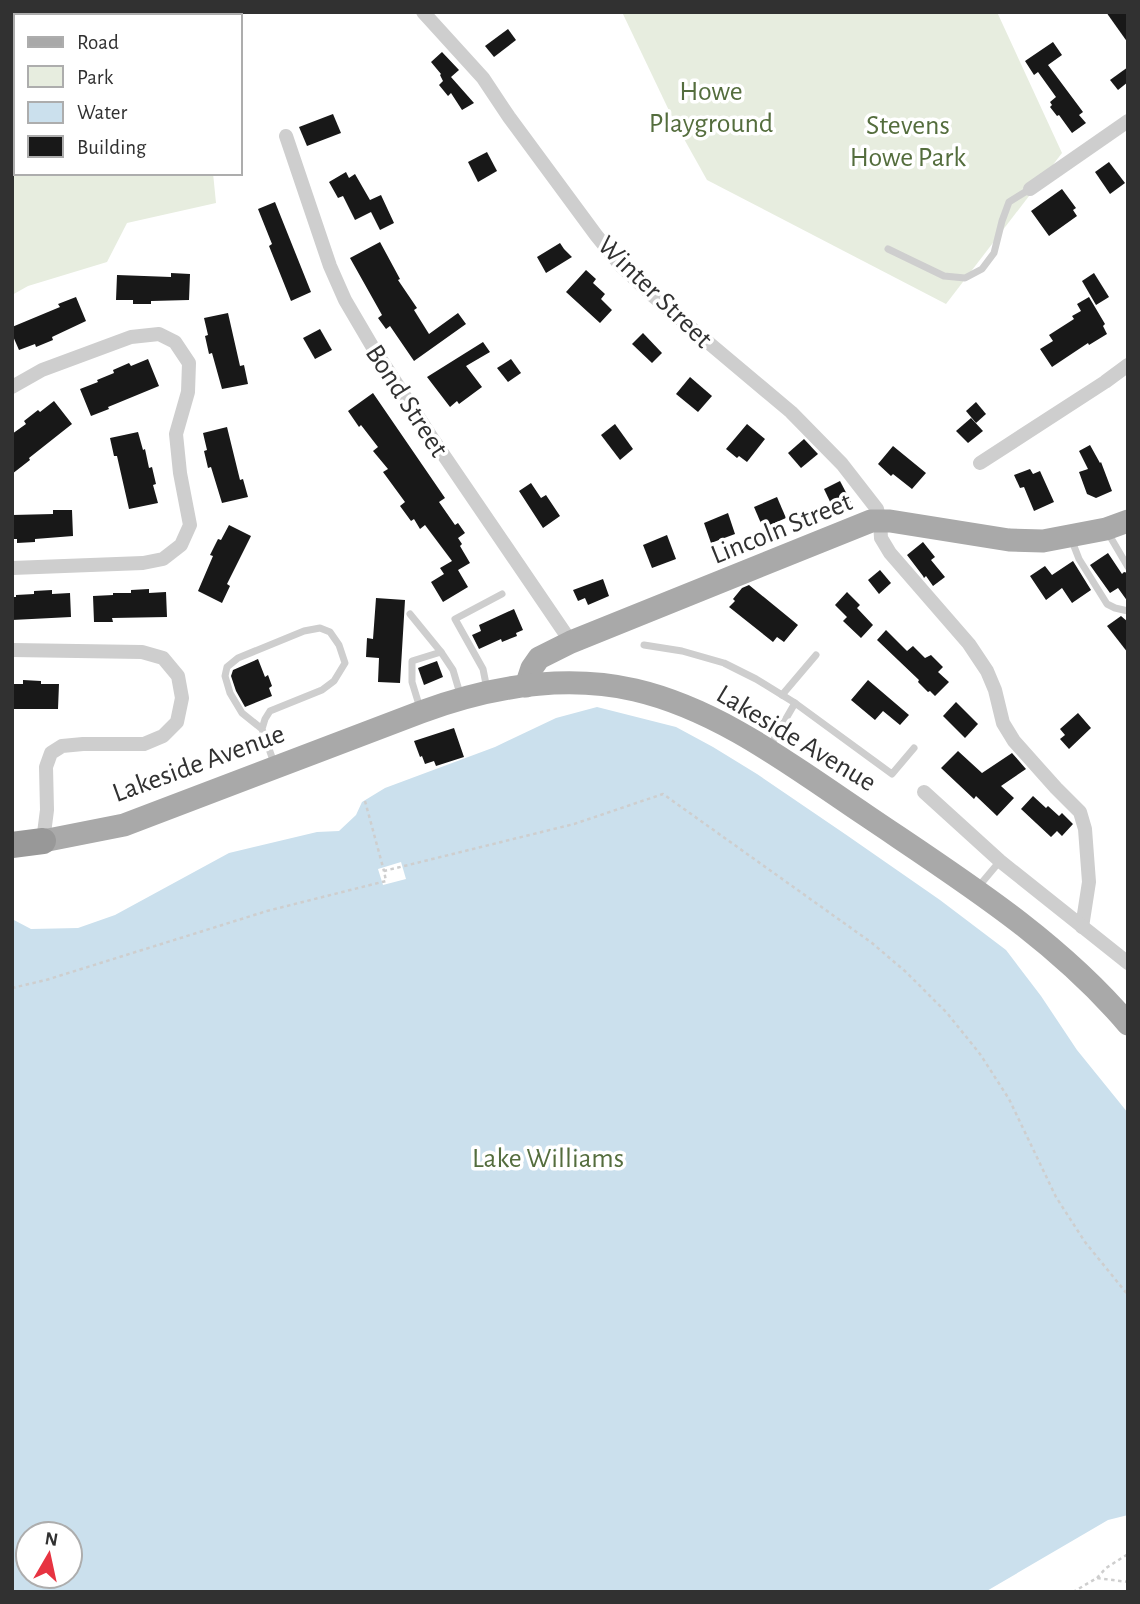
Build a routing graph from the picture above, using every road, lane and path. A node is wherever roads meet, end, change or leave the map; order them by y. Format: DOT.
graph roads {
  1 [pos="423,12"];
  2 [pos="1128,121"];
  3 [pos="286,136"];
  4 [pos="1030,190"];
  5 [pos="888,249"];
  6 [pos="1128,365"];
  7 [pos="12,387"];
  8 [pos="979,463"];
  9 [pos="1128,520"];
  10 [pos="880,521"];
  11 [pos="1106,529"];
  12 [pos="1070,537"];
  13 [pos="1128,567"];
  14 [pos="12,568"];
  15 [pos="502,594"];
  16 [pos="1128,611"];
  17 [pos="410,614"];
  18 [pos="571,642"];
  19 [pos="644,645"];
  20 [pos="12,650"];
  21 [pos="441,652"];
  22 [pos="816,655"];
  23 [pos="526,686"];
  24 [pos="488,693"];
  25 [pos="782,695"];
  26 [pos="462,699"];
  27 [pos="795,703"];
  28 [pos="421,712"];
  29 [pos="262,729"];
  30 [pos="914,748"];
  31 [pos="768,750"];
  32 [pos="275,767"];
  33 [pos="924,792"];
  34 [pos="365,801"];
  35 [pos="43,841"];
  36 [pos="12,845"];
  37 [pos="1000,860"];
  38 [pos="384,871"];
  39 [pos="976,890"];
  40 [pos="1082,927"];
  41 [pos="1128,963"];
  42 [pos="12,988"];
  43 [pos="1128,1024"];
  44 [pos="1128,1295"];
  45 [pos="1128,1554"];
  46 [pos="1097,1578"];
  47 [pos="1128,1581"];
  48 [pos="1073,1592"];
  1 -- 10 [label="street, Winter Street"];
  2 -- 4 [label="street"];
  3 -- 18 [label="street, Bond Street"];
  4 -- 5 [label="lane"];
  6 -- 8 [label="street"];
  7 -- 14 [label="street"];
  9 -- 11 [label="main road, Lincoln Street"];
  10 -- 12 [label="main road, Lincoln Street"];
  10 -- 18 [label="main road, Lincoln Street"];
  10 -- 40 [label="street, Winter Street"];
  11 -- 12 [label="main road, Lincoln Street"];
  11 -- 13 [label="lane"];
  12 -- 16 [label="lane"];
  15 -- 24 [label="lane"];
  17 -- 21 [label="lane"];
  18 -- 23 [label="main road, Lincoln Street"];
  19 -- 25 [label="lane"];
  20 -- 35 [label="street"];
  21 -- 26 [label="lane"];
  21 -- 28 [label="lane"];
  22 -- 25 [label="lane"];
  23 -- 24 [label="main road, Lakeside Avenue"];
  23 -- 31 [label="main road, Lakeside Avenue"];
  24 -- 26 [label="main road, Lakeside Avenue"];
  25 -- 27 [label="lane"];
  26 -- 28 [label="main road, Lakeside Avenue"];
  27 -- 30 [label="lane"];
  27 -- 31 [label="lane"];
  28 -- 32 [label="main road, Lakeside Avenue"];
  29 -- 29 [label="lane"];
  29 -- 32 [label="lane"];
  31 -- 39 [label="main road, Lakeside Avenue"];
  32 -- 35 [label="main road, Lakeside Avenue"];
  33 -- 37 [label="street"];
  34 -- 38 [label="path"];
  35 -- 36 [label="highway, Lakeside Avenue"];
  37 -- 39 [label="lane"];
  37 -- 40 [label="street"];
  38 -- 42 [label="path"];
  38 -- 44 [label="path"];
  39 -- 43 [label="main road, Lakeside Avenue"];
  40 -- 41 [label="street"];
  45 -- 46 [label="path"];
  46 -- 47 [label="path"];
  46 -- 48 [label="path"];
}
